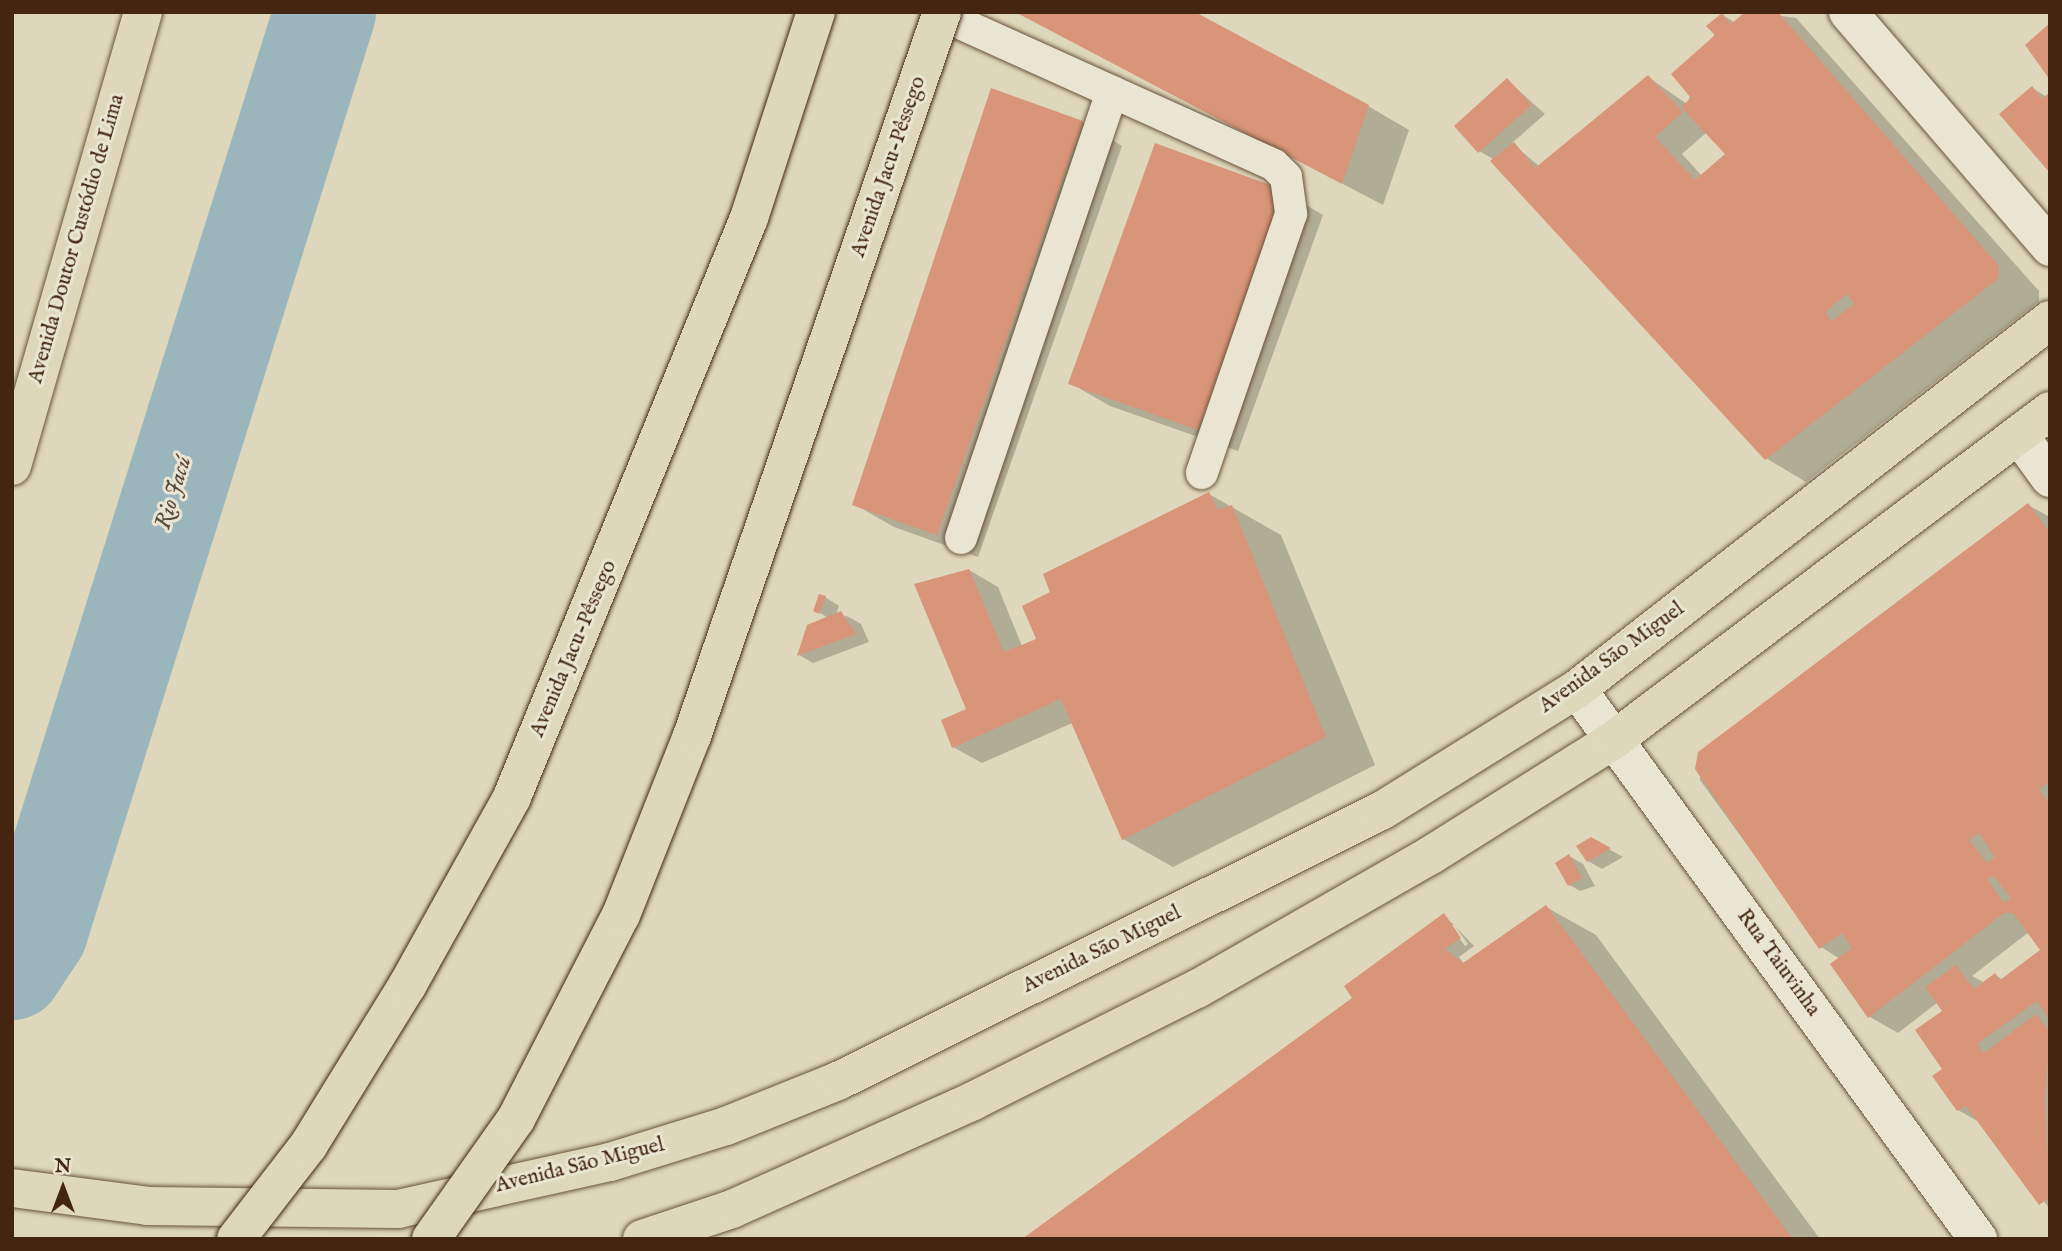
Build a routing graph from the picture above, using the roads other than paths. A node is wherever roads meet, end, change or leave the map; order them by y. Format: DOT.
graph roads {
  1 [pos="143,12"];
  2 [pos="816,12"];
  3 [pos="1848,12"];
  4 [pos="942,13"];
  5 [pos="1112,92"];
  6 [pos="2050,247"];
  7 [pos="2050,320"];
  8 [pos="2050,411"];
  9 [pos="2019,435"];
  10 [pos="12,466"];
  11 [pos="1202,473"];
  12 [pos="2050,478"];
  13 [pos="961,538"];
  14 [pos="1577,689"];
  15 [pos="1615,738"];
  16 [pos="12,1188"];
  17 [pos="732,1209"];
  18 [pos="236,1239"];
  19 [pos="431,1239"];
  20 [pos="642,1239"];
  21 [pos="692,1239"];
  22 [pos="1978,1239"];
  1 -- 10 [label="main road, Avenida Doutor Custódio de Lima"];
  2 -- 18 [label="main road, Avenida Jacu-Pêssego, bridge"];
  3 -- 6 [label="street"];
  4 -- 5 [label="lane"];
  4 -- 19 [label="main road, Avenida Jacu-Pêssego, bridge"];
  5 -- 11 [label="lane"];
  5 -- 13 [label="lane"];
  7 -- 14 [label="main road, Avenida São Miguel"];
  8 -- 9 [label="main road"];
  9 -- 12 [label="street"];
  9 -- 15 [label="main road"];
  14 -- 15 [label="street, Rua Taiuvinha"];
  14 -- 16 [label="main road, Avenida São Miguel"];
  15 -- 17 [label="main road"];
  15 -- 22 [label="street, Rua Taiuvinha"];
  17 -- 20 [label="main road"];
  17 -- 21 [label="main road"];
}
